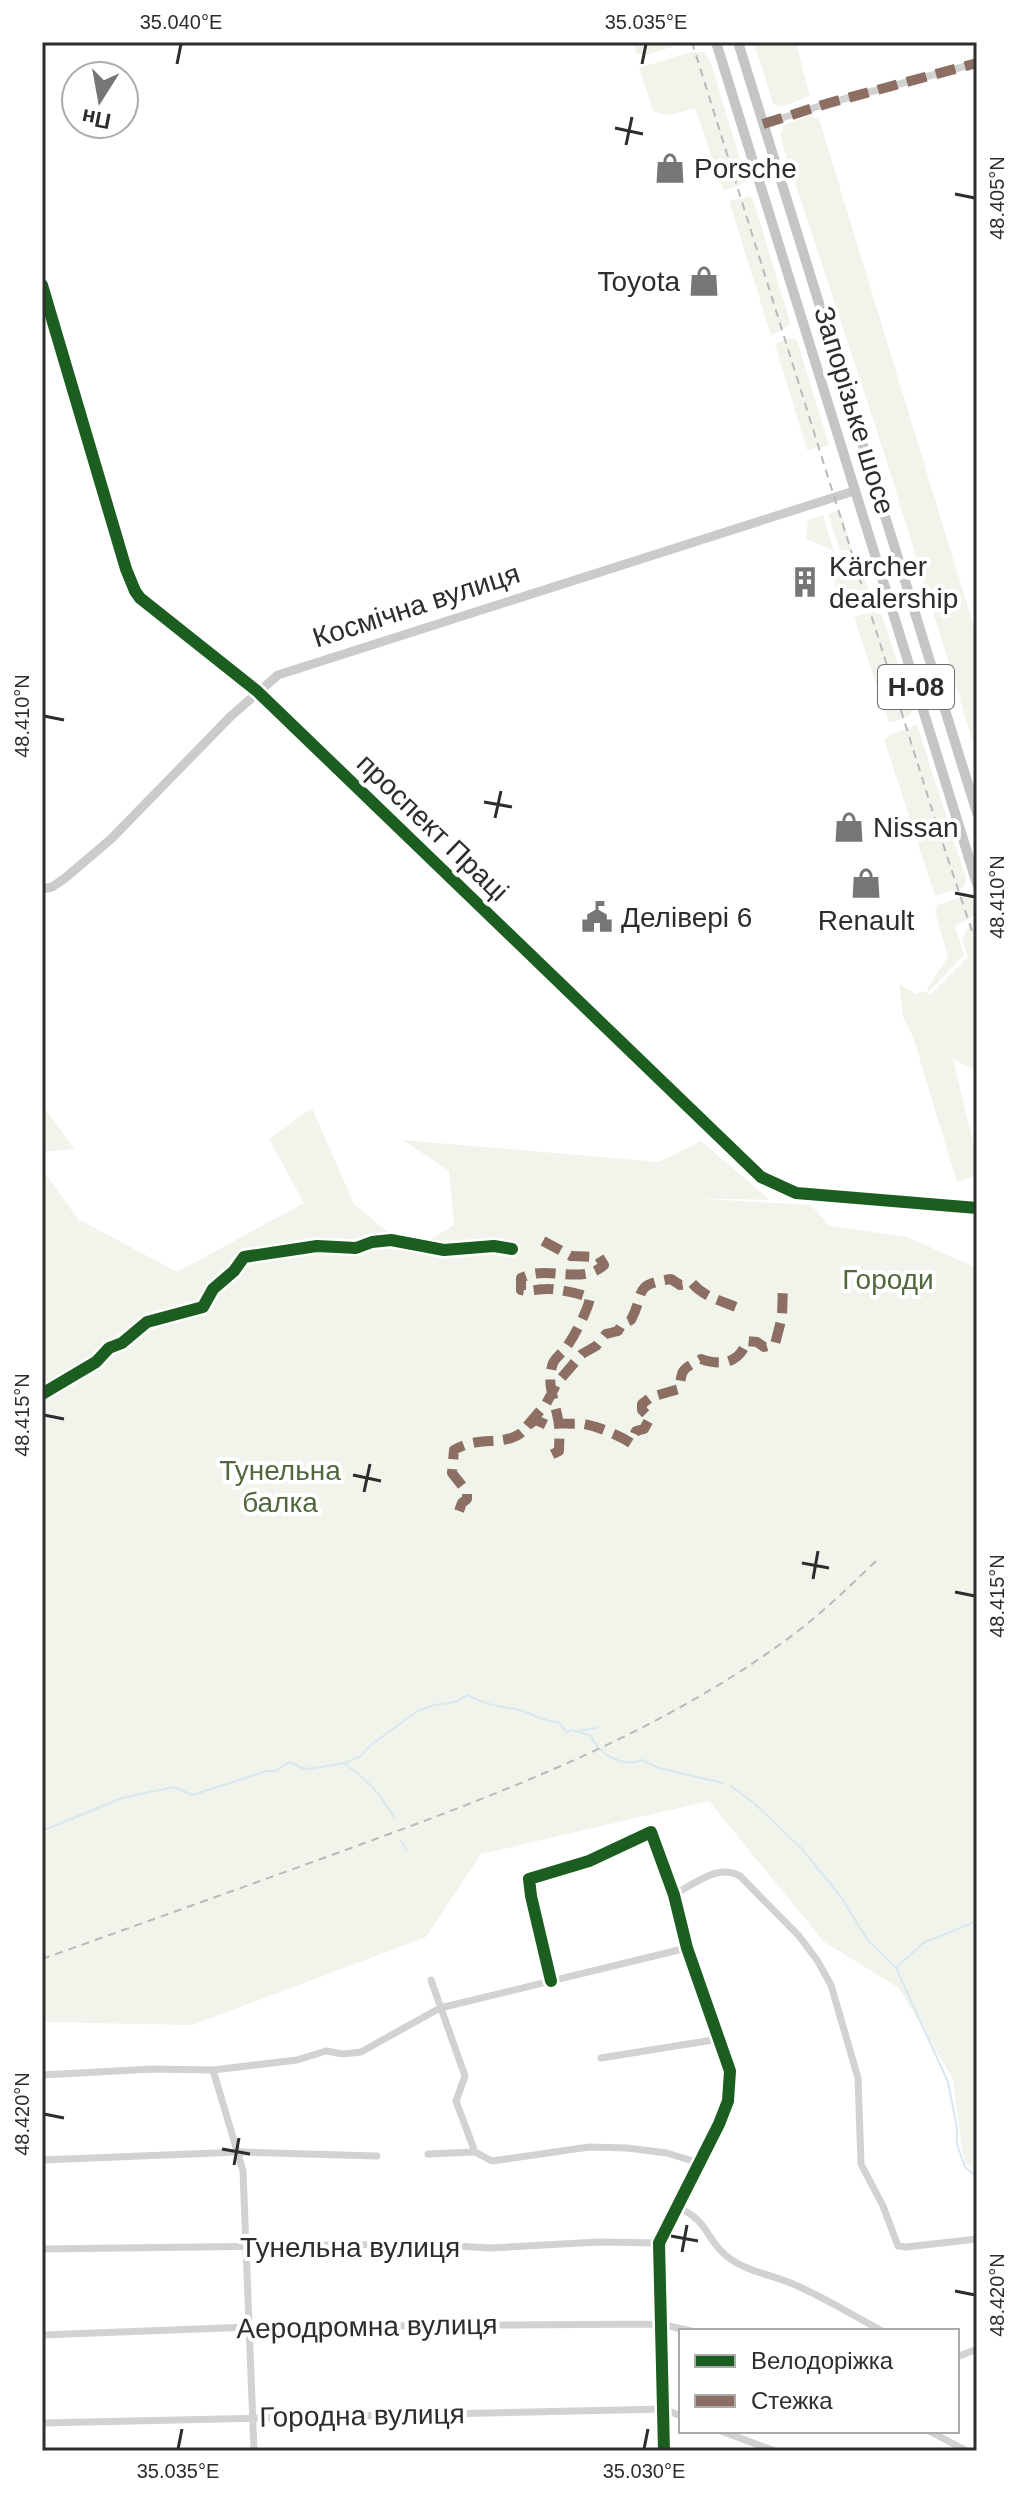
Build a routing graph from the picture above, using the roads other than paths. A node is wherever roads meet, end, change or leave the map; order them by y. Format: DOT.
graph roads {
  1 [pos="716,42"];
  2 [pos="738,42"];
  3 [pos="977,63"];
  4 [pos="763,124"];
  5 [pos="42,285"];
  6 [pos="874,484"];
  7 [pos="854,491"];
  8 [pos="257,691"];
  9 [pos="977,813"];
  10 [pos="977,884"];
  11 [pos="42,889"];
  12 [pos="977,1208"];
  13 [pos="674,1895"];
  14 [pos="687,1948"];
  15 [pos="431,1980"];
  16 [pos="551,1981"];
  17 [pos="440,2008"];
  18 [pos="719,2039"];
  19 [pos="601,2058"];
  20 [pos="213,2070"];
  21 [pos="42,2075"];
  22 [pos="240,2152"];
  23 [pos="475,2152"];
  24 [pos="428,2154"];
  25 [pos="377,2156"];
  26 [pos="42,2160"];
  27 [pos="699,2163"];
  28 [pos="677,2207"];
  29 [pos="977,2239"];
  30 [pos="659,2243"];
  31 [pos="247,2246"];
  32 [pos="42,2249"];
  33 [pos="660,2324"];
  34 [pos="250,2327"];
  35 [pos="682,2329"];
  36 [pos="879,2329"];
  37 [pos="42,2335"];
  38 [pos="664,2409"];
  39 [pos="679,2415"];
  40 [pos="254,2417"];
  41 [pos="42,2423"];
  42 [pos="726,2433"];
  43 [pos="933,2433"];
  44 [pos="254,2451"];
  45 [pos="664,2451"];
  46 [pos="775,2451"];
  47 [pos="967,2451"];
  1 -- 7 [label="main road, Запорізьке шосе / Н-08"];
  2 -- 4 [label="main road, Запорізьке шосе / Н-08"];
  3 -- 4 [label="street"];
  4 -- 6 [label="main road, Запорізьке шосе / Н-08"];
  5 -- 8 [label="street, проспект Праці"];
  6 -- 7 [label="main road, Космічна вулиця"];
  6 -- 9 [label="main road, Запорізьке шосе / Н-08"];
  7 -- 8 [label="main road, Космічна вулиця"];
  7 -- 10 [label="main road, Запорізьке шосе / Н-08"];
  8 -- 11 [label="main road, Космічна вулиця"];
  8 -- 12 [label="street, проспект Праці"];
  13 -- 14 [label="street"];
  13 -- 16 [label="street"];
  13 -- 29 [label="street"];
  14 -- 16 [label="street"];
  14 -- 18 [label="street"];
  15 -- 17 [label="street"];
  16 -- 17 [label="street"];
  17 -- 20 [label="street"];
  17 -- 23 [label="street"];
  18 -- 19 [label="street"];
  18 -- 27 [label="street"];
  20 -- 21 [label="street"];
  20 -- 22 [label="street"];
  22 -- 25 [label="street"];
  22 -- 26 [label="street"];
  22 -- 31 [label="street"];
  23 -- 24 [label="street"];
  23 -- 27 [label="street"];
  27 -- 28 [label="street"];
  28 -- 30 [label="street"];
  28 -- 36 [label="street"];
  30 -- 31 [label="street, Тунельна вулиця"];
  30 -- 33 [label="street"];
  31 -- 32 [label="street, Тунельна вулиця"];
  31 -- 34 [label="street"];
  33 -- 34 [label="street, Аеродромна вулиця"];
  33 -- 35 [label="street, Аеродромна вулиця"];
  33 -- 38 [label="street"];
  34 -- 37 [label="street, Аеродромна вулиця"];
  34 -- 40 [label="street"];
  38 -- 39 [label="street, Городна вулиця"];
  38 -- 40 [label="street, Городна вулиця"];
  38 -- 45 [label="street"];
  40 -- 41 [label="street, Городна вулиця"];
  40 -- 44 [label="street"];
  42 -- 46 [label="street"];
  43 -- 47 [label="street"];
}
